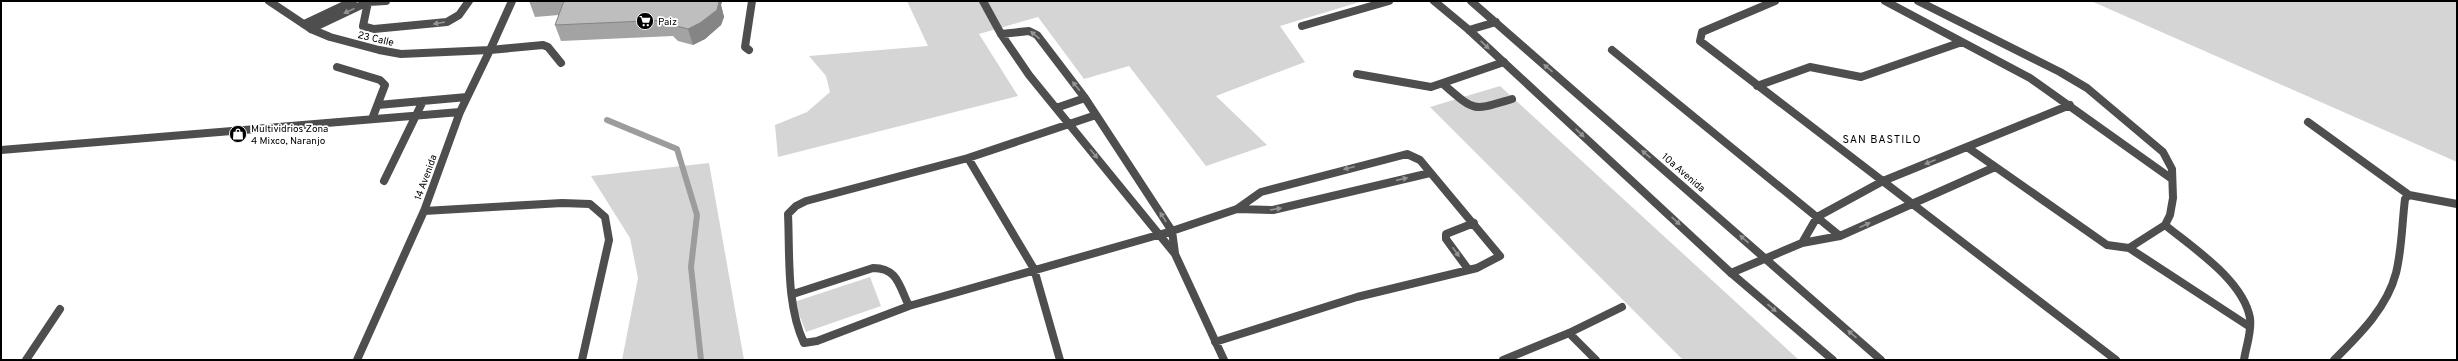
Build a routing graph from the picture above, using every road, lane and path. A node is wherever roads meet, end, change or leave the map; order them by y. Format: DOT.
graph roads {
  1 [pos="269,1"];
  2 [pos="353,1"];
  3 [pos="386,1"];
  4 [pos="469,1"];
  5 [pos="512,1"];
  6 [pos="752,1"];
  7 [pos="983,1"];
  8 [pos="1389,1"];
  9 [pos="1434,1"];
  10 [pos="1471,1"];
  11 [pos="1775,1"];
  12 [pos="1885,1"];
  13 [pos="1918,1"];
  14 [pos="368,2"];
  15 [pos="1496,22"];
  16 [pos="304,24"];
  17 [pos="1302,26"];
  18 [pos="311,29"];
  19 [pos="1469,30"];
  20 [pos="1001,34"];
  21 [pos="1962,42"];
  22 [pos="490,50"];
  23 [pos="750,50"];
  24 [pos="1612,50"];
  25 [pos="1504,62"];
  26 [pos="561,63"];
  27 [pos="337,68"];
  28 [pos="1357,74"];
  29 [pos="1444,84"];
  30 [pos="1757,86"];
  31 [pos="467,96"];
  32 [pos="1085,98"];
  33 [pos="1512,99"];
  34 [pos="423,101"];
  35 [pos="378,104"];
  36 [pos="2070,105"];
  37 [pos="1056,108"];
  38 [pos="460,112"];
  39 [pos="1096,115"];
  40 [pos="415,116"];
  41 [pos="372,119"];
  42 [pos="2308,122"];
  43 [pos="1070,124"];
  44 [pos="1967,147"];
  45 [pos="1,150"];
  46 [pos="968,158"];
  47 [pos="1995,167"];
  48 [pos="1430,173"];
  49 [pos="2172,178"];
  50 [pos="384,181"];
  51 [pos="1882,181"];
  52 [pos="2409,195"];
  53 [pos="1912,204"];
  54 [pos="2457,204"];
  55 [pos="1237,209"];
  56 [pos="424,211"];
  57 [pos="1817,217"];
  58 [pos="1474,223"];
  59 [pos="2165,225"];
  60 [pos="1172,231"];
  61 [pos="1160,234"];
  62 [pos="1840,236"];
  63 [pos="1802,243"];
  64 [pos="2129,248"];
  65 [pos="1175,254"];
  66 [pos="1765,258"];
  67 [pos="1034,269"];
  68 [pos="1468,269"];
  69 [pos="1731,273"];
  70 [pos="793,294"];
  71 [pos="909,306"];
  72 [pos="1622,307"];
  73 [pos="60,309"];
  74 [pos="2250,327"];
  75 [pos="1569,333"];
  76 [pos="1215,342"];
  77 [pos="26,360"];
  78 [pos="357,360"];
  79 [pos="582,360"];
  80 [pos="1060,360"];
  81 [pos="1224,360"];
  82 [pos="1503,360"];
  83 [pos="1596,360"];
  84 [pos="1833,360"];
  85 [pos="1881,360"];
  86 [pos="2116,360"];
  87 [pos="2244,360"];
  88 [pos="2334,360"];
  1 -- 16 [label="street, 23 Calle"];
  2 -- 16 [label="street"];
  3 -- 14 [label="street"];
  4 -- 14 [label="street, one-way"];
  5 -- 22 [label="street, 14 Avenida"];
  6 -- 23 [label="street"];
  7 -- 20 [label="street"];
  8 -- 17 [label="street"];
  9 -- 19 [label="street"];
  10 -- 15 [label="street, 10a Avenida"];
  11 -- 30 [label="street"];
  12 -- 21 [label="street"];
  13 -- 49 [label="street"];
  14 -- 18 [label="street, one-way"];
  15 -- 19 [label="street"];
  66 -- 15 [label="street, 10a Avenida, one-way"];
  16 -- 18 [label="street, 23 Calle"];
  18 -- 22 [label="street, 23 Calle"];
  19 -- 25 [label="street, one-way"];
  32 -- 20 [label="street, one-way"];
  20 -- 37 [label="street"];
  21 -- 30 [label="street"];
  21 -- 36 [label="street"];
  22 -- 26 [label="street, 23 Calle"];
  22 -- 31 [label="street, 14 Avenida"];
  24 -- 57 [label="street"];
  25 -- 29 [label="street"];
  25 -- 69 [label="street, one-way"];
  27 -- 35 [label="street"];
  28 -- 29 [label="street"];
  29 -- 33 [label="street"];
  30 -- 51 [label="street"];
  31 -- 34 [label="street"];
  31 -- 38 [label="street, 14 Avenida"];
  32 -- 37 [label="street"];
  32 -- 39 [label="street"];
  34 -- 35 [label="street"];
  34 -- 40 [label="street"];
  35 -- 41 [label="street"];
  36 -- 44 [label="street"];
  36 -- 49 [label="street"];
  37 -- 43 [label="street"];
  38 -- 40 [label="street"];
  38 -- 56 [label="street, 14 Avenida"];
  39 -- 43 [label="street"];
  60 -- 39 [label="street, one-way"];
  40 -- 41 [label="street"];
  40 -- 50 [label="street"];
  41 -- 45 [label="street"];
  42 -- 52 [label="street"];
  43 -- 46 [label="street"];
  43 -- 61 [label="street, one-way"];
  44 -- 47 [label="street"];
  44 -- 51 [label="street, one-way"];
  46 -- 67 [label="street"];
  46 -- 70 [label="street"];
  47 -- 53 [label="street"];
  47 -- 64 [label="street"];
  55 -- 48 [label="street, one-way"];
  48 -- 55 [label="street, one-way"];
  48 -- 58 [label="street"];
  49 -- 59 [label="street"];
  51 -- 53 [label="street"];
  51 -- 57 [label="street"];
  52 -- 54 [label="street"];
  52 -- 88 [label="street"];
  62 -- 53 [label="street, one-way"];
  53 -- 86 [label="street"];
  55 -- 60 [label="street"];
  56 -- 78 [label="street, 14 Avenida"];
  56 -- 79 [label="street"];
  57 -- 62 [label="street"];
  57 -- 63 [label="street"];
  58 -- 68 [label="street, one-way"];
  58 -- 68 [label="street"];
  59 -- 64 [label="street"];
  59 -- 74 [label="street"];
  60 -- 61 [label="street"];
  60 -- 65 [label="street"];
  61 -- 65 [label="street"];
  61 -- 67 [label="street"];
  62 -- 63 [label="street"];
  63 -- 66 [label="street"];
  64 -- 74 [label="street"];
  65 -- 76 [label="street"];
  66 -- 69 [label="street"];
  85 -- 66 [label="street, 10a Avenida, one-way"];
  67 -- 71 [label="street"];
  67 -- 80 [label="street"];
  68 -- 76 [label="street"];
  69 -- 84 [label="street, one-way"];
  70 -- 71 [label="street"];
  70 -- 71 [label="street"];
  72 -- 75 [label="street"];
  73 -- 77 [label="street"];
  74 -- 87 [label="street"];
  75 -- 82 [label="street"];
  75 -- 83 [label="street"];
  76 -- 81 [label="street"];
}
